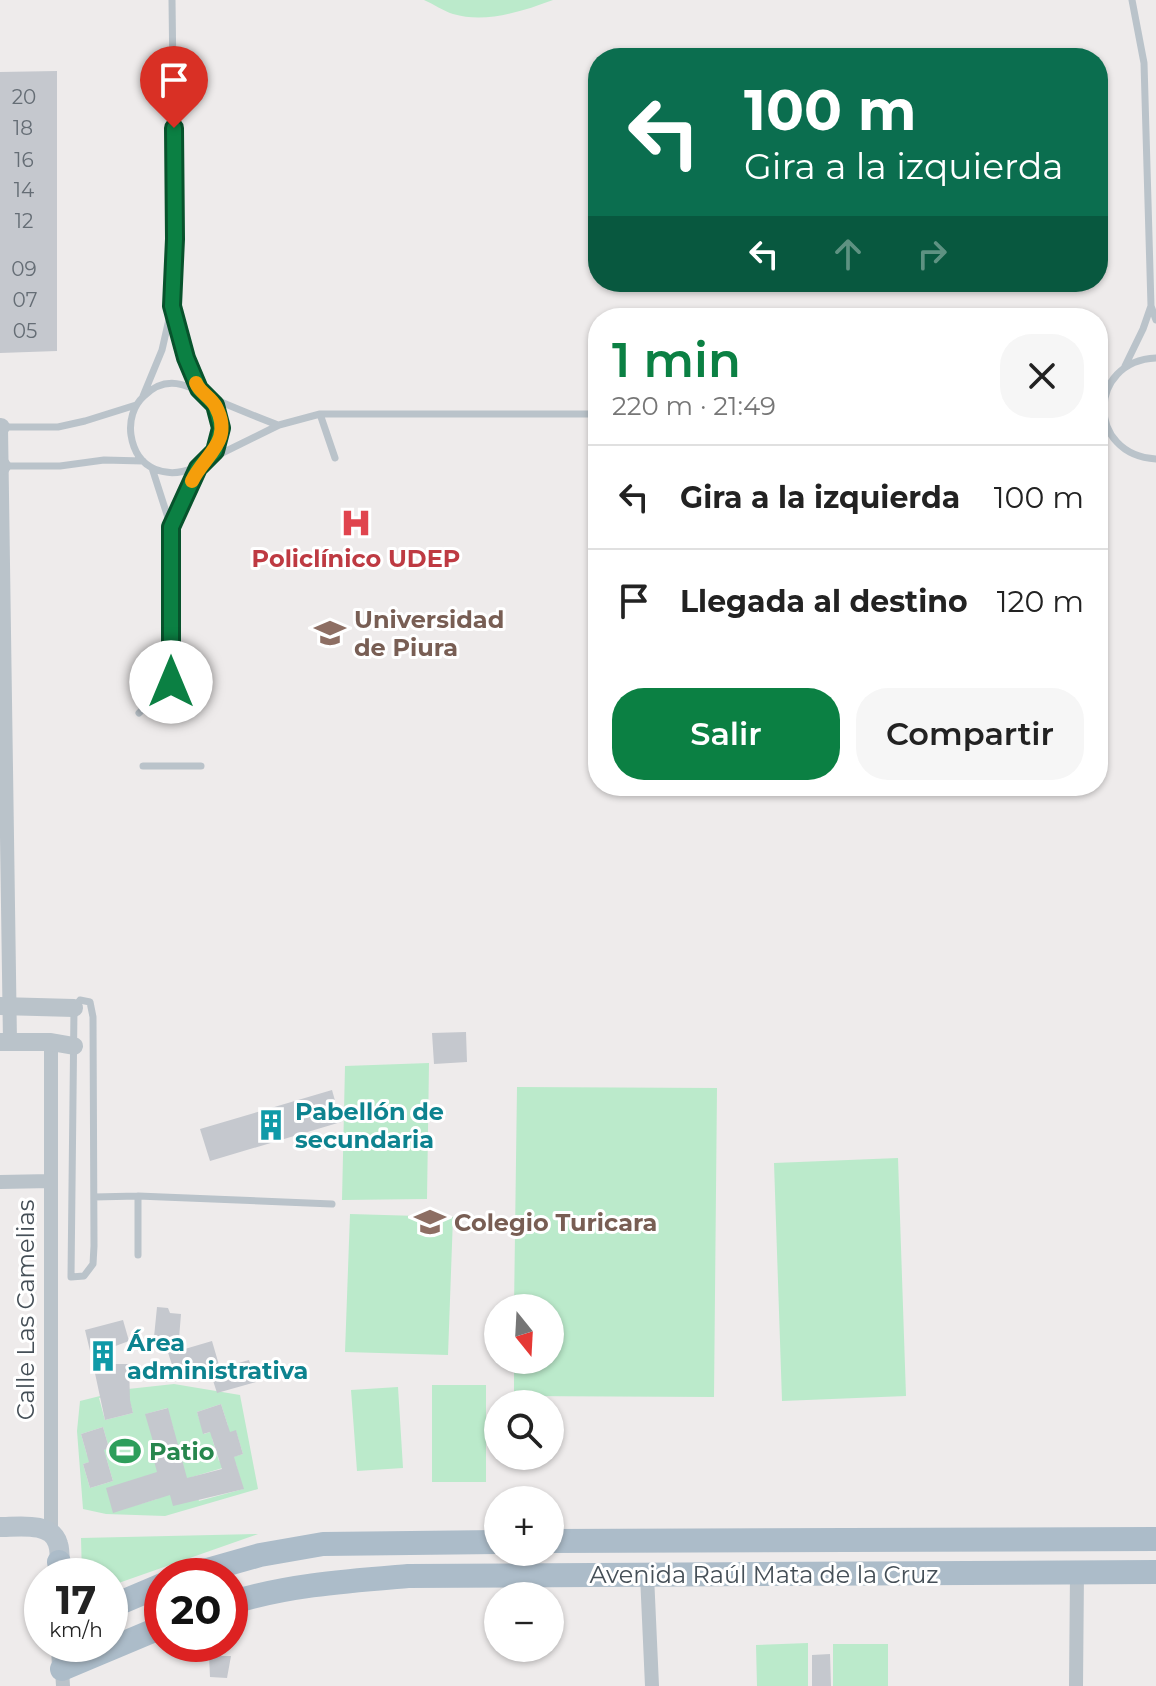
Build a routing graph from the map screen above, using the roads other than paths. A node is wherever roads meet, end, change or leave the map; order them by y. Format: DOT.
graph roads {
  1 [pos="172,0"];
  2 [pos="1132,0"];
  3 [pos="172,306"];
  4 [pos="1151,306"];
  5 [pos="1156,320"];
  6 [pos="1156,358"];
  7 [pos="1124,368"];
  8 [pos="1112,380"];
  9 [pos="1108,382"];
  10 [pos="1108,388"];
  11 [pos="199,389"];
  12 [pos="143,396"];
  13 [pos="208,396"];
  14 [pos="136,405"];
  15 [pos="320,414"];
  16 [pos="588,414"];
  17 [pos="279,425"];
  18 [pos="0,427"];
  19 [pos="1108,428"];
  20 [pos="1110,434"];
  21 [pos="335,458"];
  22 [pos="1156,459"];
  23 [pos="208,460"];
  24 [pos="143,461"];
  25 [pos="1,466"];
  26 [pos="152,468"];
  27 [pos="198,468"];
  28 [pos="171,527"];
  29 [pos="2,610"];
  30 [pos="171,682"];
  31 [pos="198,707"];
  32 [pos="139,713"];
  33 [pos="143,766"];
  34 [pos="201,766"];
  35 [pos="4,869"];
  36 [pos="5,1006"];
  37 [pos="74,1008"];
  38 [pos="5,1042"];
  39 [pos="51,1042"];
  40 [pos="74,1046"];
  41 [pos="51,1181"];
  42 [pos="0,1182"];
  43 [pos="138,1196"];
  44 [pos="94,1197"];
  45 [pos="332,1204"];
  46 [pos="138,1255"];
  47 [pos="0,1527"];
  48 [pos="51,1534"];
  49 [pos="1156,1539"];
  50 [pos="564,1541"];
  51 [pos="484,1542"];
  52 [pos="59,1558"];
  53 [pos="248,1558"];
  54 [pos="1077,1572"];
  55 [pos="1156,1572"];
  56 [pos="647,1575"];
  57 [pos="248,1597"];
  58 [pos="144,1636"];
  59 [pos="62,1678"];
  60 [pos="652,1686"];
  61 [pos="1076,1686"];
  1 -- 3 [label="lane"];
  2 -- 4 [label="lane"];
  3 -- 11 [label="lane"];
  3 -- 12 [label="lane"];
  4 -- 5 [label="lane"];
  4 -- 7 [label="lane"];
  6 -- 7 [label="lane"];
  7 -- 8 [label="lane"];
  8 -- 9 [label="lane"];
  8 -- 10 [label="lane"];
  11 -- 12 [label="lane"];
  11 -- 13 [label="lane"];
  12 -- 14 [label="lane"];
  13 -- 17 [label="lane"];
  13 -- 23 [label="lane"];
  14 -- 18 [label="lane"];
  14 -- 24 [label="lane"];
  15 -- 16 [label="lane"];
  15 -- 17 [label="lane"];
  15 -- 21 [label="lane"];
  17 -- 23 [label="lane"];
  18 -- 25 [label="street"];
  19 -- 20 [label="lane"];
  20 -- 22 [label="lane"];
  23 -- 27 [label="lane"];
  24 -- 25 [label="lane"];
  24 -- 26 [label="lane"];
  25 -- 29 [label="street"];
  26 -- 27 [label="lane"];
  26 -- 28 [label="lane"];
  27 -- 28 [label="lane"];
  28 -- 30 [label="lane"];
  29 -- 35 [label="street"];
  30 -- 31 [label="lane"];
  30 -- 32 [label="lane"];
  33 -- 34 [label="lane"];
  35 -- 36 [label="street"];
  36 -- 37 [label="street"];
  36 -- 38 [label="street"];
  37 -- 40 [label="lane"];
  37 -- 44 [label="lane"];
  38 -- 39 [label="street"];
  39 -- 40 [label="street"];
  39 -- 41 [label="street, Calle Las Camelias"];
  40 -- 44 [label="lane"];
  41 -- 42 [label="street"];
  41 -- 48 [label="street, Calle Las Camelias"];
  43 -- 44 [label="lane"];
  43 -- 45 [label="lane"];
  43 -- 46 [label="lane"];
  47 -- 48 [label="main road"];
  48 -- 52 [label="main road, Calle Las Camelias"];
  49 -- 50 [label="main road, Avenida Raúl Mata de la Cruz"];
  51 -- 53 [label="main road"];
  54 -- 55 [label="main road, Avenida Raúl Mata de la Cruz"];
  54 -- 56 [label="main road, Avenida Raúl Mata de la Cruz"];
  54 -- 61 [label="street"];
  56 -- 57 [label="main road, Avenida Raúl Mata de la Cruz"];
  56 -- 60 [label="street"];
  58 -- 59 [label="main road"];
}
